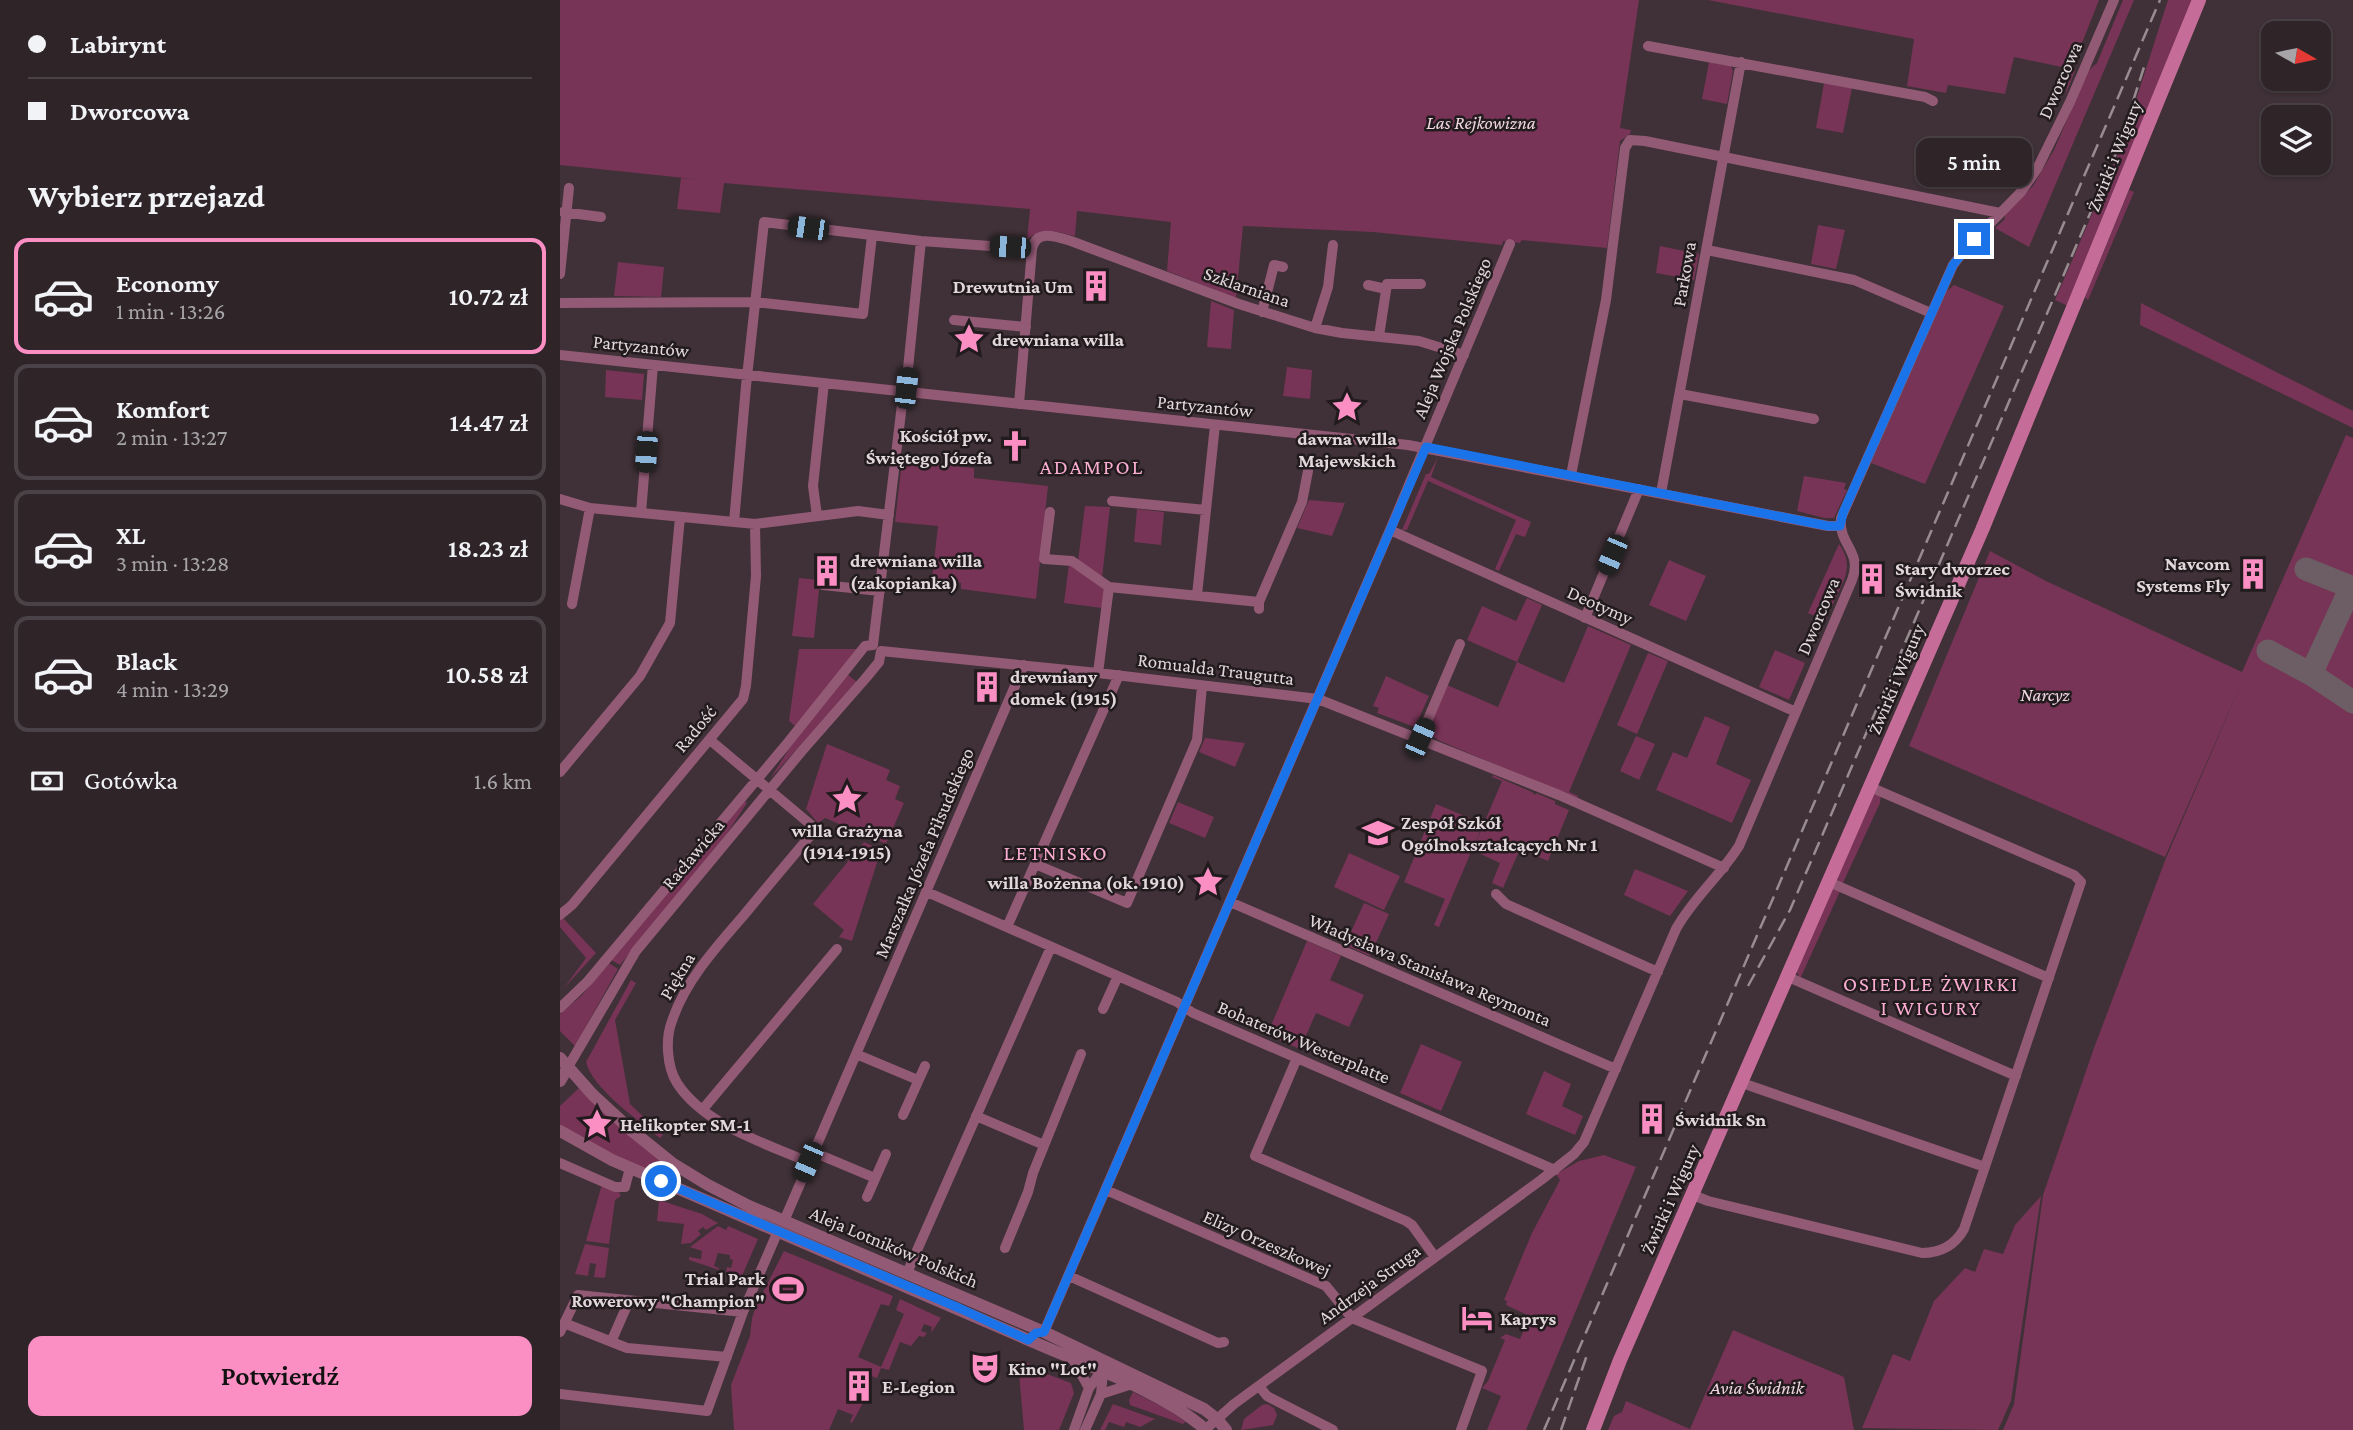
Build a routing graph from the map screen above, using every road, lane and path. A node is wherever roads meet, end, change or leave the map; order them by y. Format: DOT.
graph roads {
  1 [pos="2114,0"];
  2 [pos="2199,3"];
  3 [pos="1648,46"];
  4 [pos="1741,62"];
  5 [pos="1933,101"];
  6 [pos="1724,157"];
  7 [pos="569,188"];
  8 [pos="563,212"];
  9 [pos="2000,213"];
  10 [pos="601,217"];
  11 [pos="872,236"];
  12 [pos="921,241"];
  13 [pos="1510,244"];
  14 [pos="1333,245"];
  15 [pos="1032,249"];
  16 [pos="1707,250"];
  17 [pos="1283,267"];
  18 [pos="560,274"];
  19 [pos="1421,284"];
  20 [pos="1368,285"];
  21 [pos="1386,289"];
  22 [pos="755,302"];
  23 [pos="560,303"];
  24 [pos="1262,312"];
  25 [pos="1931,313"];
  26 [pos="954,320"];
  27 [pos="1026,327"];
  28 [pos="1315,328"];
  29 [pos="1378,336"];
  30 [pos="560,355"];
  31 [pos="1464,355"];
  32 [pos="653,365"];
  33 [pos="747,375"];
  34 [pos="824,383"];
  35 [pos="904,392"];
  36 [pos="1680,394"];
  37 [pos="1019,404"];
  38 [pos="1814,419"];
  39 [pos="1215,425"];
  40 [pos="1426,447"];
  41 [pos="1308,471"];
  42 [pos="1571,475"];
  43 [pos="1639,489"];
  44 [pos="1661,493"];
  45 [pos="560,499"];
  46 [pos="1112,501"];
  47 [pos="590,508"];
  48 [pos="1206,510"];
  49 [pos="1050,512"];
  50 [pos="642,513"];
  51 [pos="889,515"];
  52 [pos="817,516"];
  53 [pos="680,517"];
  54 [pos="734,522"];
  55 [pos="755,524"];
  56 [pos="1840,526"];
  57 [pos="1391,530"];
  58 [pos="823,585"];
  59 [pos="1110,587"];
  60 [pos="880,592"];
  61 [pos="1197,595"];
  62 [pos="572,604"];
  63 [pos="1585,618"];
  64 [pos="1460,644"];
  65 [pos="877,648"];
  66 [pos="851,664"];
  67 [pos="1024,665"];
  68 [pos="1098,673"];
  69 [pos="1119,675"];
  70 [pos="865,679"];
  71 [pos="1202,686"];
  72 [pos="1318,699"];
  73 [pos="1796,712"];
  74 [pos="1420,738"];
  75 [pos="710,740"];
  76 [pos="560,772"];
  77 [pos="757,779"];
  78 [pos="1870,787"];
  79 [pos="770,790"];
  80 [pos="1035,864"];
  81 [pos="1724,868"];
  82 [pos="1829,882"];
  83 [pos="927,892"];
  84 [pos="1496,894"];
  85 [pos="1230,902"];
  86 [pos="560,915"];
  87 [pos="1007,927"];
  88 [pos="1051,947"];
  89 [pos="837,950"];
  90 [pos="1658,972"];
  91 [pos="1118,976"];
  92 [pos="1788,977"];
  93 [pos="2049,978"];
  94 [pos="1184,1007"];
  95 [pos="560,1008"];
  96 [pos="1103,1009"];
  97 [pos="856,1054"];
  98 [pos="1082,1054"];
  99 [pos="1297,1058"];
  100 [pos="564,1063"];
  101 [pos="925,1066"];
  102 [pos="1616,1069"];
  103 [pos="2017,1076"];
  104 [pos="918,1080"];
  105 [pos="560,1081"];
  106 [pos="1742,1083"];
  107 [pos="702,1109"];
  108 [pos="903,1115"];
  109 [pos="976,1116"];
  110 [pos="560,1130"];
  111 [pos="1044,1145"];
  112 [pos="886,1154"];
  113 [pos="811,1157"];
  114 [pos="560,1163"];
  115 [pos="1985,1167"];
  116 [pos="630,1168"];
  117 [pos="1555,1170"];
  118 [pos="875,1178"];
  119 [pos="1106,1190"];
  120 [pos="1693,1195"];
  121 [pos="867,1197"];
  122 [pos="781,1226"];
  123 [pos="1005,1248"];
  124 [pos="1435,1257"];
  125 [pos="907,1273"];
  126 [pos="1069,1276"];
  127 [pos="629,1301"];
  128 [pos="743,1312"];
  129 [pos="1352,1318"];
  130 [pos="562,1327"];
  131 [pos="1044,1332"];
  132 [pos="1028,1340"];
  133 [pos="611,1342"];
  134 [pos="1224,1342"];
  135 [pos="727,1357"];
  136 [pos="1073,1359"];
  137 [pos="1620,1360"];
  138 [pos="1105,1367"];
  139 [pos="1129,1385"];
  140 [pos="1259,1386"];
  141 [pos="1089,1388"];
  142 [pos="560,1394"];
  143 [pos="1101,1394"];
  144 [pos="1217,1419"];
  145 [pos="1074,1430"];
  146 [pos="1085,1430"];
  147 [pos="1206,1430"];
  148 [pos="1226,1430"];
  149 [pos="1333,1430"];
  150 [pos="1461,1430"];
  151 [pos="1582,1430"];
  152 [pos="1592,1430"];
  1 -- 9 [label="street, Dworcowa"];
  2 -- 78 [label="main road, Żwirki i Wigury"];
  3 -- 4 [label="street"];
  4 -- 5 [label="street"];
  4 -- 6 [label="street, Parkowa"];
  6 -- 9 [label="street"];
  6 -- 16 [label="street, Parkowa"];
  6 -- 42 [label="street"];
  7 -- 8 [label="street"];
  8 -- 10 [label="street"];
  8 -- 18 [label="street"];
  9 -- 25 [label="street, Dworcowa"];
  11 -- 12 [label="street"];
  11 -- 22 [label="street"];
  11 -- 22 [label="street"];
  12 -- 15 [label="street"];
  12 -- 35 [label="street"];
  13 -- 31 [label="street, Aleja Wojska Polskiego"];
  14 -- 28 [label="street"];
  15 -- 24 [label="street, Szklarniana"];
  15 -- 27 [label="street"];
  16 -- 25 [label="street"];
  16 -- 36 [label="street, Parkowa"];
  17 -- 24 [label="street"];
  19 -- 21 [label="street"];
  20 -- 21 [label="street"];
  21 -- 29 [label="street"];
  22 -- 23 [label="street"];
  22 -- 33 [label="street"];
  24 -- 28 [label="street, Szklarniana"];
  25 -- 56 [label="street, Dworcowa"];
  26 -- 27 [label="street"];
  27 -- 37 [label="street"];
  28 -- 29 [label="street, Szklarniana"];
  29 -- 31 [label="street, Szklarniana"];
  30 -- 32 [label="street, Partyzantów"];
  31 -- 40 [label="street, Aleja Wojska Polskiego"];
  32 -- 33 [label="street, Partyzantów"];
  32 -- 50 [label="street"];
  33 -- 34 [label="street, Partyzantów"];
  33 -- 54 [label="street"];
  34 -- 35 [label="street, Partyzantów"];
  34 -- 52 [label="street"];
  35 -- 37 [label="street, Partyzantów"];
  35 -- 51 [label="street"];
  36 -- 38 [label="street"];
  36 -- 44 [label="street, Parkowa"];
  37 -- 39 [label="street, Partyzantów"];
  39 -- 40 [label="street, Partyzantów"];
  39 -- 48 [label="street"];
  40 -- 42 [label="street, Partyzantów"];
  40 -- 57 [label="street, Aleja Wojska Polskiego"];
  41 -- 61 [label="street"];
  42 -- 43 [label="street, Partyzantów"];
  43 -- 44 [label="street, Partyzantów"];
  43 -- 63 [label="street"];
  44 -- 56 [label="street, Partyzantów"];
  45 -- 47 [label="street"];
  46 -- 48 [label="street"];
  47 -- 50 [label="street"];
  47 -- 62 [label="street"];
  48 -- 61 [label="street"];
  49 -- 59 [label="street"];
  50 -- 53 [label="street"];
  51 -- 52 [label="street"];
  51 -- 60 [label="street"];
  52 -- 55 [label="street"];
  53 -- 54 [label="street"];
  53 -- 76 [label="street"];
  54 -- 55 [label="street"];
  55 -- 75 [label="street, Radość"];
  56 -- 73 [label="street, Dworcowa"];
  57 -- 63 [label="street, Deotymy"];
  57 -- 72 [label="street, Aleja Wojska Polskiego"];
  58 -- 60 [label="street"];
  59 -- 61 [label="street"];
  59 -- 68 [label="street"];
  60 -- 65 [label="street"];
  63 -- 73 [label="street, Deotymy"];
  64 -- 74 [label="street"];
  65 -- 66 [label="street, Racławicka"];
  65 -- 67 [label="street, Romualda Traugutta"];
  65 -- 70 [label="street, Racławicka"];
  66 -- 70 [label="street"];
  66 -- 77 [label="street, Racławicka"];
  67 -- 68 [label="street, Romualda Traugutta"];
  67 -- 83 [label="street, Marszałka Józefa Piłsudskiego"];
  68 -- 69 [label="street, Romualda Traugutta"];
  69 -- 71 [label="street, Romualda Traugutta"];
  69 -- 80 [label="street"];
  70 -- 79 [label="street, Racławicka"];
  71 -- 72 [label="street, Romualda Traugutta"];
  71 -- 80 [label="street"];
  72 -- 74 [label="street, Romualda Traugutta"];
  72 -- 85 [label="street, Aleja Wojska Polskiego"];
  73 -- 81 [label="street, Dworcowa"];
  74 -- 81 [label="street, Romualda Traugutta"];
  75 -- 77 [label="street"];
  75 -- 86 [label="street, Radość"];
  77 -- 79 [label="street"];
  77 -- 95 [label="street, Racławicka"];
  78 -- 82 [label="main road, Żwirki i Wigury"];
  78 -- 93 [label="street"];
  79 -- 100 [label="street, Racławicka"];
  79 -- 107 [label="street, Piękna"];
  80 -- 87 [label="street"];
  81 -- 90 [label="street, Dworcowa"];
  82 -- 92 [label="main road, Żwirki i Wigury"];
  82 -- 93 [label="street"];
  83 -- 87 [label="street, Bohaterów Westerplatte"];
  83 -- 97 [label="street, Marszałka Józefa Piłsudskiego"];
  84 -- 90 [label="street"];
  85 -- 94 [label="street, Aleja Wojska Polskiego"];
  85 -- 102 [label="street, Władysława Stanisława Reymonta"];
  87 -- 88 [label="street, Bohaterów Westerplatte"];
  88 -- 91 [label="street, Bohaterów Westerplatte"];
  88 -- 109 [label="street"];
  89 -- 107 [label="street"];
  90 -- 102 [label="street, Dworcowa"];
  91 -- 94 [label="street, Bohaterów Westerplatte"];
  91 -- 96 [label="street"];
  92 -- 103 [label="street"];
  92 -- 106 [label="main road, Żwirki i Wigury"];
  93 -- 103 [label="street"];
  94 -- 99 [label="street, Bohaterów Westerplatte"];
  94 -- 119 [label="street, Aleja Wojska Polskiego"];
  97 -- 104 [label="street"];
  97 -- 113 [label="street, Marszałka Józefa Piłsudskiego"];
  98 -- 111 [label="street"];
  99 -- 117 [label="street, Bohaterów Westerplatte"];
  99 -- 124 [label="street"];
  100 -- 105 [label="street"];
  100 -- 122 [label="street, Aleja Lotników Polskich"];
  101 -- 104 [label="street"];
  102 -- 117 [label="street, Dworcowa"];
  103 -- 115 [label="street"];
  104 -- 108 [label="street"];
  106 -- 115 [label="street"];
  106 -- 120 [label="main road, Żwirki i Wigury"];
  107 -- 113 [label="street, Piękna"];
  109 -- 111 [label="street"];
  109 -- 125 [label="street"];
  110 -- 116 [label="street, Aleja Lotników Polskich"];
  111 -- 123 [label="street"];
  112 -- 118 [label="street"];
  113 -- 118 [label="street"];
  113 -- 122 [label="street, Marszałka Józefa Piłsudskiego"];
  114 -- 116 [label="street"];
  115 -- 120 [label="street"];
  116 -- 122 [label="street, Aleja Lotników Polskich"];
  117 -- 124 [label="street, Andrzeja Struga"];
  118 -- 121 [label="street"];
  119 -- 126 [label="street, Aleja Wojska Polskiego"];
  119 -- 129 [label="street, Elizy Orzeszkowej"];
  120 -- 137 [label="main road, Żwirki i Wigury"];
  122 -- 125 [label="street, Aleja Lotników Polskich"];
  122 -- 128 [label="street, Marszałka Józefa Piłsudskiego"];
  122 -- 132 [label="street, Aleja Lotników Polskich"];
  124 -- 129 [label="street, Andrzeja Struga"];
  125 -- 131 [label="street, Aleja Lotników Polskich"];
  126 -- 131 [label="street, Aleja Wojska Polskiego"];
  126 -- 134 [label="street"];
  127 -- 128 [label="street"];
  127 -- 130 [label="street"];
  127 -- 133 [label="street"];
  128 -- 135 [label="street, Marszałka Józefa Piłsudskiego"];
  129 -- 140 [label="street, Andrzeja Struga"];
  129 -- 150 [label="street, Elizy Orzeszkowej"];
  130 -- 133 [label="street"];
  131 -- 132 [label="street"];
  131 -- 138 [label="street, Aleja Lotników Polskich"];
  132 -- 136 [label="street, Aleja Lotników Polskich"];
  133 -- 135 [label="street"];
  135 -- 142 [label="street, Marszałka Józefa Piłsudskiego"];
  136 -- 138 [label="street, Aleja Lotników Polskich"];
  136 -- 141 [label="street"];
  137 -- 151 [label="main road"];
  137 -- 152 [label="main road"];
  138 -- 139 [label="street, Aleja Lotników Polskich"];
  138 -- 141 [label="street"];
  138 -- 143 [label="street"];
  138 -- 144 [label="street, Aleja Lotników Polskich"];
  139 -- 143 [label="street"];
  139 -- 147 [label="street, Aleja Lotników Polskich"];
  140 -- 144 [label="street, Andrzeja Struga"];
  140 -- 149 [label="street"];
  141 -- 145 [label="street"];
  143 -- 146 [label="street"];
  144 -- 147 [label="street, Andrzeja Struga"];
  144 -- 148 [label="street, Aleja Lotników Polskich"];
}
